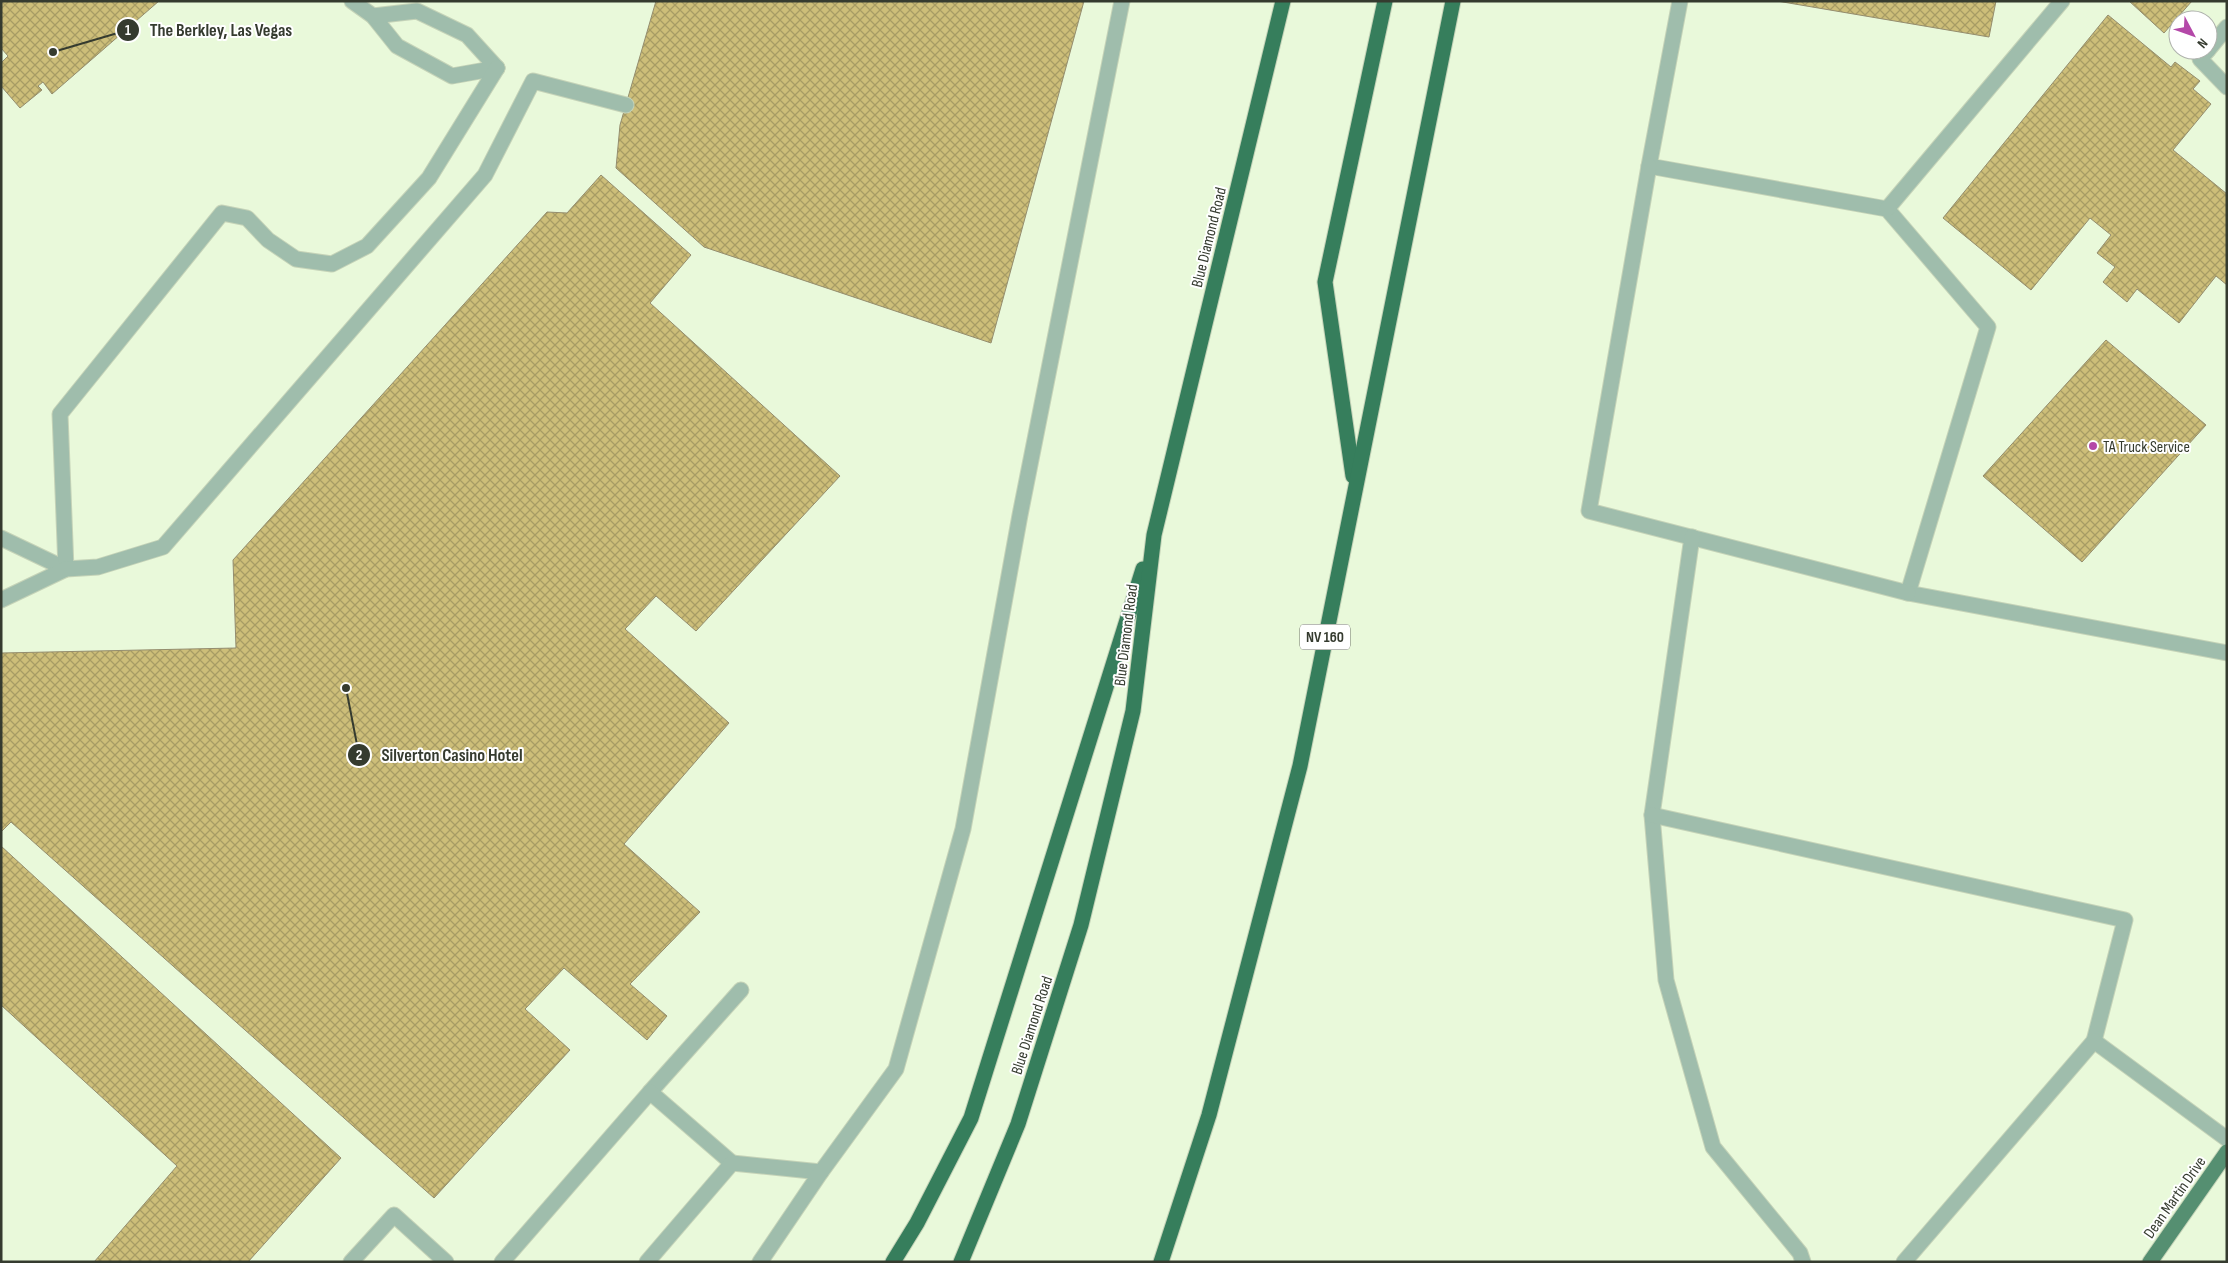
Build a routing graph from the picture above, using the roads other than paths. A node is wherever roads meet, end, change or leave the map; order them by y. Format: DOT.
graph roads {
  1 [pos="352,1"];
  2 [pos="1122,1"];
  3 [pos="1284,1"];
  4 [pos="1385,1"];
  5 [pos="1452,1"];
  6 [pos="1680,1"];
  7 [pos="2062,1"];
  8 [pos="373,16"];
  9 [pos="2227,27"];
  10 [pos="2218,38"];
  11 [pos="2201,60"];
  12 [pos="497,68"];
  13 [pos="2227,87"];
  14 [pos="626,105"];
  15 [pos="1649,166"];
  16 [pos="1887,209"];
  17 [pos="1355,487"];
  18 [pos="1154,534"];
  19 [pos="1,538"];
  20 [pos="1692,538"];
  21 [pos="66,569"];
  22 [pos="1908,593"];
  23 [pos="1,600"];
  24 [pos="2227,653"];
  25 [pos="1652,815"];
  26 [pos="742,990"];
  27 [pos="2094,1041"];
  28 [pos="650,1092"];
  29 [pos="2227,1139"];
  30 [pos="2227,1152"];
  31 [pos="732,1163"];
  32 [pos="821,1172"];
  33 [pos="351,1262"];
  34 [pos="446,1262"];
  35 [pos="502,1262"];
  36 [pos="647,1262"];
  37 [pos="760,1262"];
  38 [pos="893,1262"];
  39 [pos="961,1262"];
  40 [pos="1161,1262"];
  41 [pos="1803,1262"];
  42 [pos="1904,1262"];
  43 [pos="2150,1262"];
  1 -- 8 [label="street"];
  2 -- 32 [label="street"];
  3 -- 18 [label="highway, Blue Diamond Road"];
  4 -- 17 [label="highway"];
  5 -- 17 [label="highway, NV 160"];
  6 -- 15 [label="street"];
  7 -- 16 [label="street"];
  8 -- 12 [label="street"];
  8 -- 12 [label="street"];
  9 -- 10 [label="street"];
  11 -- 13 [label="street"];
  12 -- 21 [label="street"];
  14 -- 21 [label="street"];
  15 -- 16 [label="street"];
  15 -- 20 [label="street"];
  16 -- 22 [label="street"];
  17 -- 40 [label="highway, NV 160"];
  18 -- 38 [label="highway"];
  18 -- 39 [label="highway, Blue Diamond Road"];
  19 -- 21 [label="street"];
  20 -- 22 [label="street"];
  20 -- 25 [label="street"];
  21 -- 23 [label="street"];
  22 -- 24 [label="street"];
  25 -- 27 [label="street"];
  25 -- 41 [label="street"];
  26 -- 28 [label="street"];
  27 -- 29 [label="street"];
  27 -- 42 [label="street"];
  28 -- 31 [label="street"];
  28 -- 35 [label="street"];
  30 -- 43 [label="main road, Dean Martin Drive"];
  31 -- 32 [label="street"];
  31 -- 36 [label="street"];
  32 -- 37 [label="street"];
  33 -- 34 [label="street"];
}
